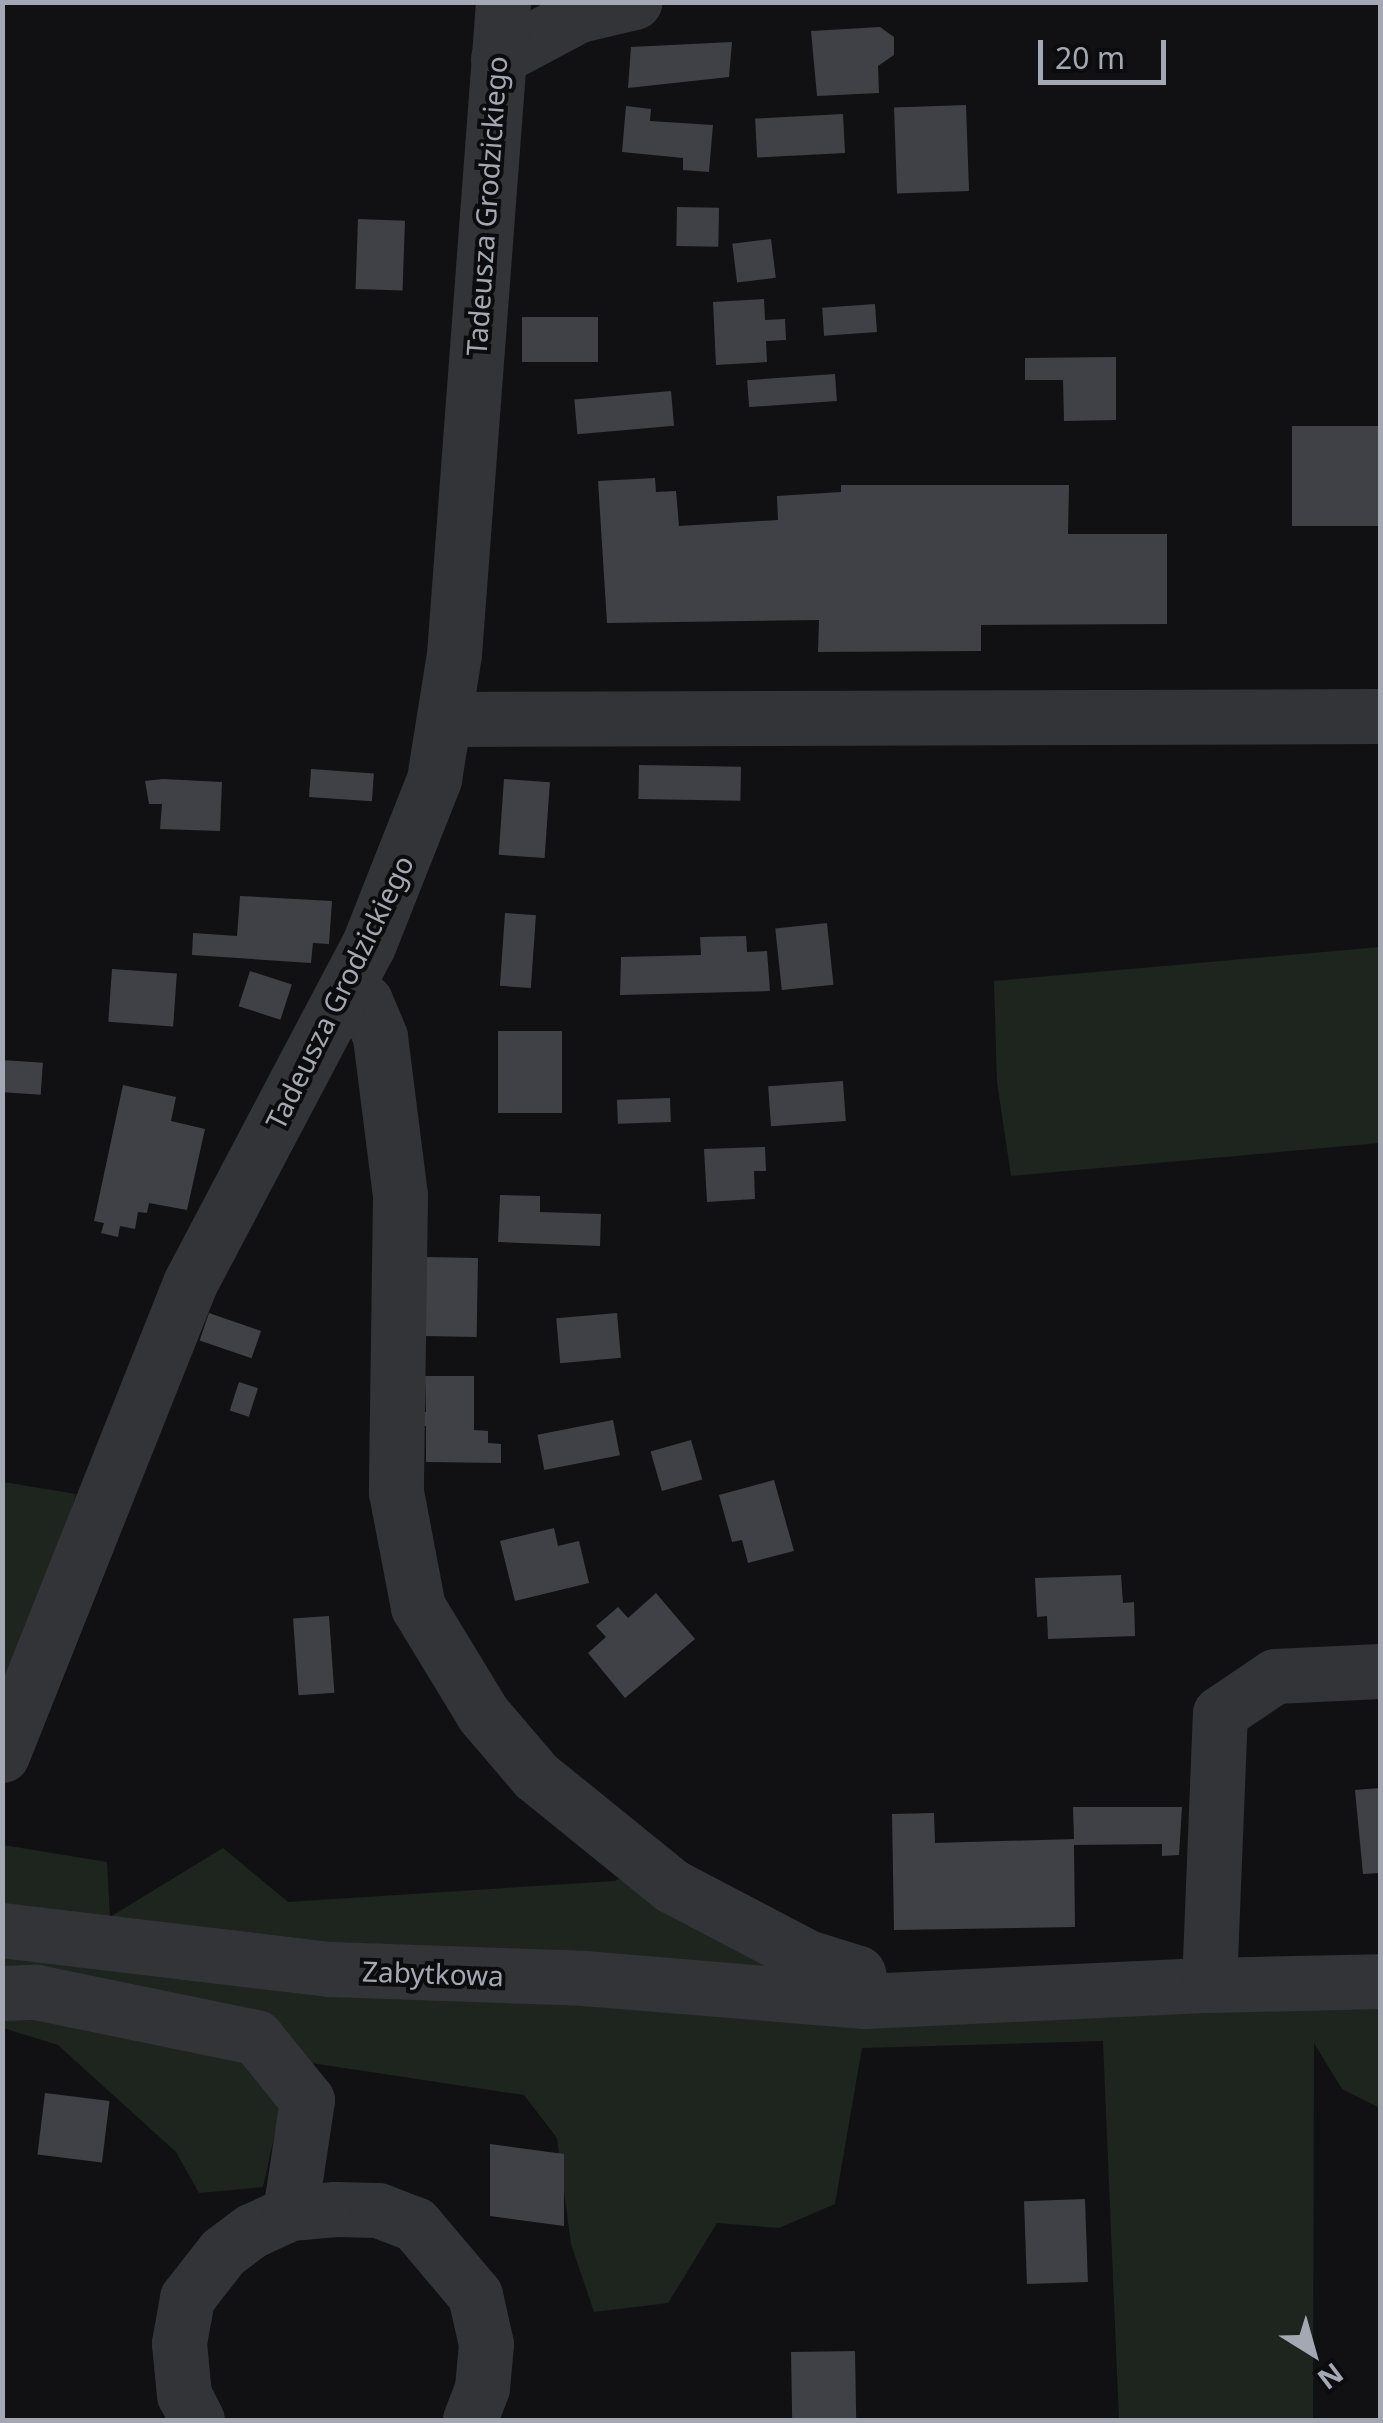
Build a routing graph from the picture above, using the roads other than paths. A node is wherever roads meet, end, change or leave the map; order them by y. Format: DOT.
graph roads {
  1 [pos="503,2"];
  2 [pos="634,2"];
  3 [pos="498,58"];
  4 [pos="1380,716"];
  5 [pos="446,719"];
  6 [pos="346,989"];
  7 [pos="1380,1671"];
  8 [pos="2,1754"];
  9 [pos="2,1930"];
  10 [pos="1380,1980"];
  11 [pos="1209,1984"];
  12 [pos="2,1993"];
  13 [pos="865,2001"];
  14 [pos="290,2213"];
  15 [pos="197,2420"];
  16 [pos="470,2420"];
  1 -- 3 [label="street, Tadeusza Grodzickiego"];
  2 -- 3 [label="street"];
  3 -- 5 [label="street, Tadeusza Grodzickiego"];
  4 -- 5 [label="street"];
  5 -- 6 [label="street, Tadeusza Grodzickiego"];
  6 -- 8 [label="street, Tadeusza Grodzickiego"];
  6 -- 13 [label="street"];
  7 -- 11 [label="street"];
  9 -- 13 [label="street, Zabytkowa"];
  10 -- 11 [label="street, Zabytkowa"];
  11 -- 13 [label="street, Zabytkowa"];
  12 -- 14 [label="street"];
  14 -- 15 [label="street"];
  14 -- 16 [label="street"];
}
